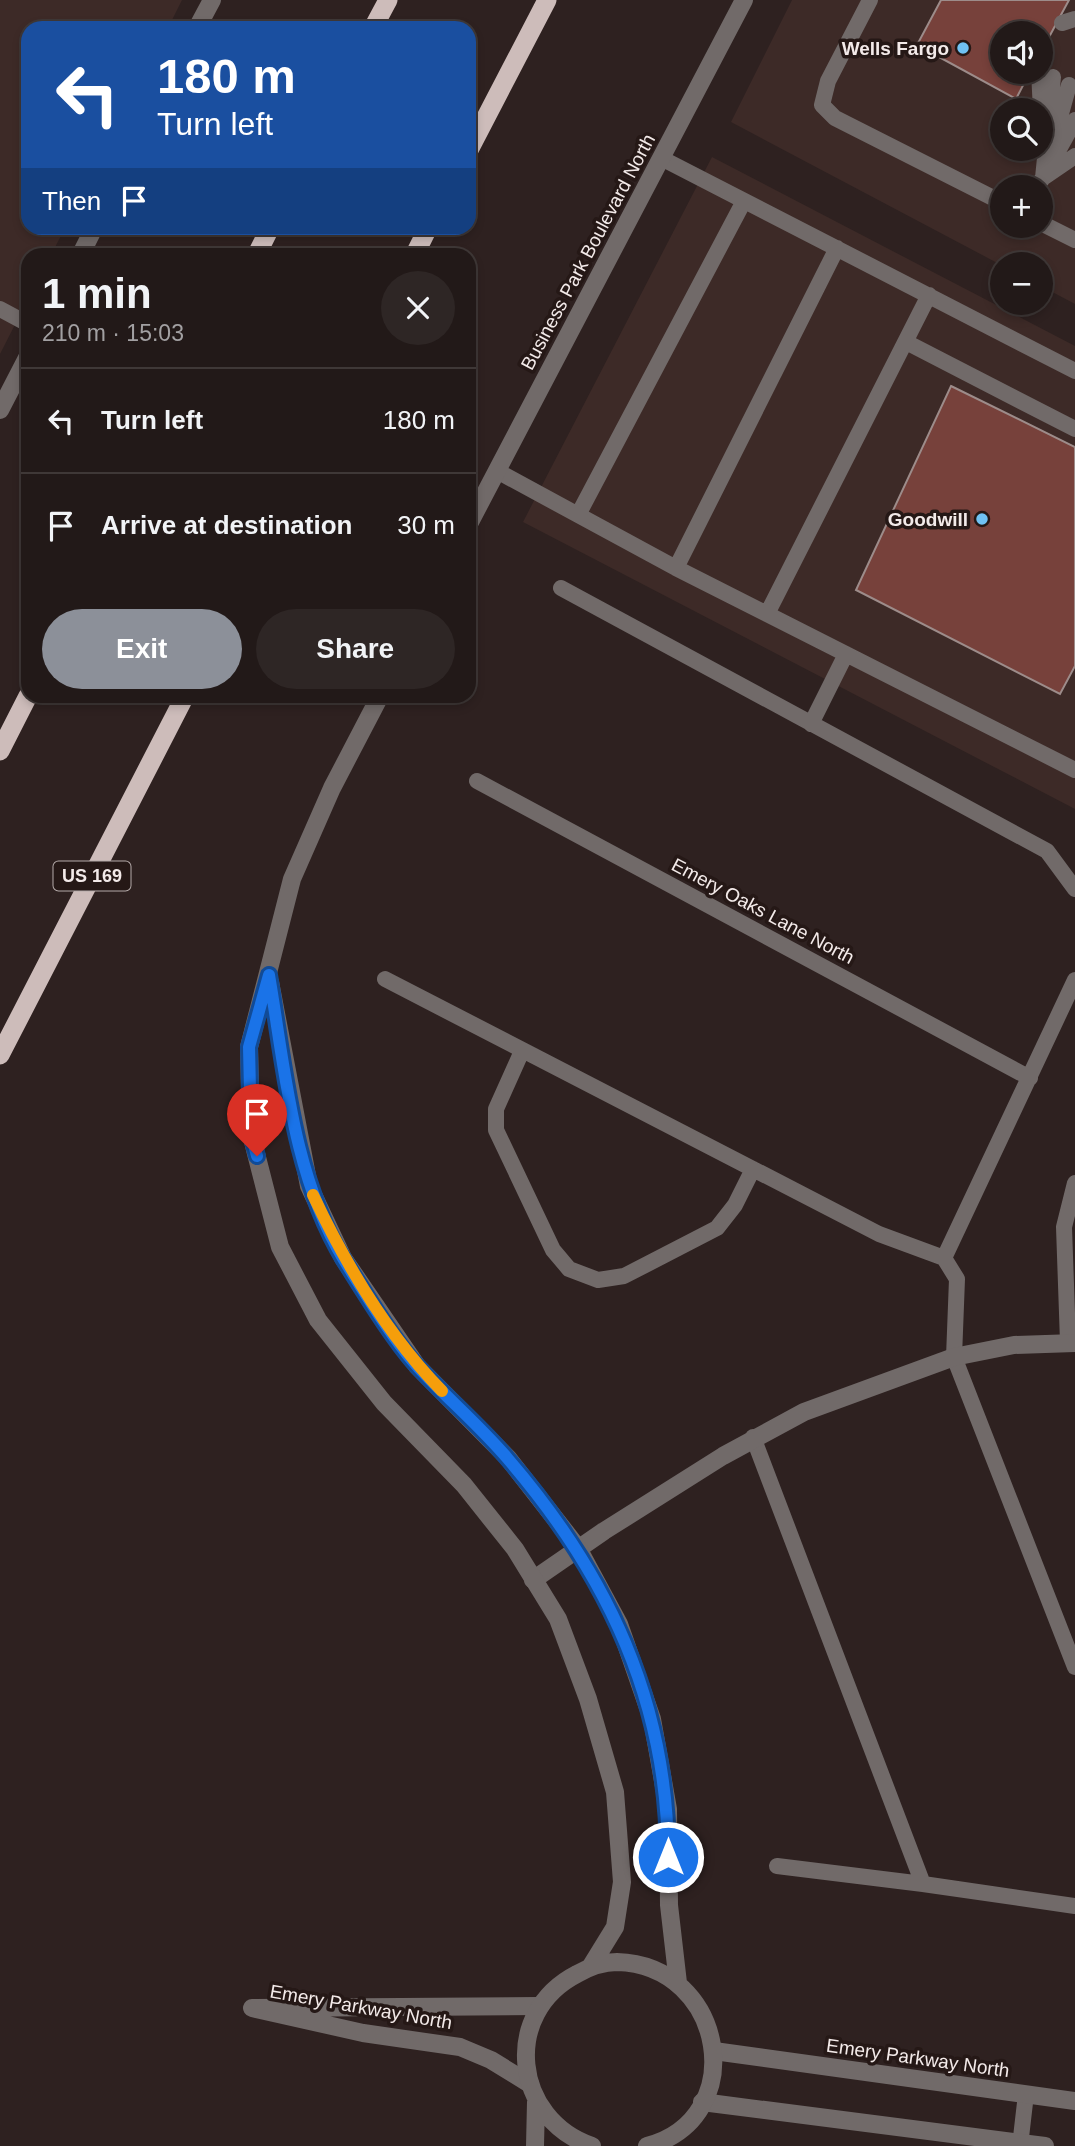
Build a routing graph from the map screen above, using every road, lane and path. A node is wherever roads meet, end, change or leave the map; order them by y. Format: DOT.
graph roads {
  1 [pos="212,0"];
  2 [pos="388,0"];
  3 [pos="547,0"];
  4 [pos="744,0"];
  5 [pos="870,0"];
  6 [pos="201,21"];
  7 [pos="377,21"];
  8 [pos="1045,84"];
  9 [pos="1069,85"];
  10 [pos="1075,120"];
  11 [pos="476,137"];
  12 [pos="1075,156"];
  13 [pos="662,158"];
  14 [pos="1040,175"];
  15 [pos="1042,175"];
  16 [pos="1044,175"];
  17 [pos="1050,175"];
  18 [pos="990,196"];
  19 [pos="744,201"];
  20 [pos="1053,229"];
  21 [pos="1075,240"];
  22 [pos="837,248"];
  23 [pos="929,295"];
  24 [pos="0,309"];
  25 [pos="21,320"];
  26 [pos="906,342"];
  27 [pos="21,370"];
  28 [pos="1075,371"];
  29 [pos="0,410"];
  30 [pos="1075,429"];
  31 [pos="497,471"];
  32 [pos="476,511"];
  33 [pos="578,515"];
  34 [pos="676,568"];
  35 [pos="561,588"];
  36 [pos="767,614"];
  37 [pos="846,654"];
  38 [pos="24,703"];
  39 [pos="181,703"];
  40 [pos="376,703"];
  41 [pos="811,724"];
  42 [pos="0,751"];
  43 [pos="1075,769"];
  44 [pos="477,781"];
  45 [pos="1075,889"];
  46 [pos="269,975"];
  47 [pos="385,979"];
  48 [pos="1075,980"];
  49 [pos="522,1051"];
  50 [pos="0,1055"];
  51 [pos="1030,1078"];
  52 [pos="753,1169"];
  53 [pos="1075,1183"];
  54 [pos="944,1258"];
  55 [pos="1071,1343"];
  56 [pos="954,1357"];
  57 [pos="753,1437"];
  58 [pos="578,1548"];
  59 [pos="533,1580"];
  60 [pos="1075,1667"];
  61 [pos="777,1866"];
  62 [pos="923,1884"];
  63 [pos="1075,1906"];
  64 [pos="591,1966"];
  65 [pos="678,1983"];
  66 [pos="539,2006"];
  67 [pos="714,2051"];
  68 [pos="530,2084"];
  69 [pos="1026,2094"];
  70 [pos="1075,2101"];
  71 [pos="537,2102"];
  72 [pos="702,2102"];
  73 [pos="1020,2145"];
  74 [pos="535,2146"];
  75 [pos="592,2146"];
  76 [pos="647,2146"];
  77 [pos="1045,2146"];
  1 -- 6 [label="street"];
  2 -- 7 [label="highway"];
  3 -- 11 [label="highway"];
  4 -- 13 [label="street, Business Park Boulevard North"];
  5 -- 18 [label="lane"];
  8 -- 14 [label="lane"];
  9 -- 15 [label="lane"];
  10 -- 16 [label="lane"];
  12 -- 17 [label="lane"];
  13 -- 19 [label="lane"];
  13 -- 31 [label="street, Business Park Boulevard North"];
  19 -- 22 [label="lane"];
  19 -- 33 [label="lane"];
  20 -- 21 [label="lane"];
  22 -- 23 [label="lane"];
  22 -- 34 [label="lane"];
  23 -- 26 [label="lane"];
  23 -- 28 [label="lane"];
  24 -- 25 [label="lane"];
  26 -- 30 [label="lane"];
  26 -- 36 [label="lane"];
  27 -- 29 [label="street"];
  31 -- 32 [label="street, Business Park Boulevard North"];
  31 -- 33 [label="lane"];
  33 -- 34 [label="lane"];
  34 -- 36 [label="lane"];
  35 -- 41 [label="lane"];
  36 -- 37 [label="lane"];
  37 -- 41 [label="lane"];
  37 -- 43 [label="lane"];
  38 -- 42 [label="highway"];
  39 -- 50 [label="highway, US 169"];
  40 -- 46 [label="street"];
  41 -- 45 [label="lane"];
  44 -- 51 [label="lane, Emery Oaks Lane North"];
  46 -- 58 [label="street"];
  46 -- 59 [label="street"];
  47 -- 49 [label="lane"];
  48 -- 51 [label="lane"];
  49 -- 52 [label="lane"];
  49 -- 52 [label="lane"];
  51 -- 54 [label="lane"];
  52 -- 54 [label="lane"];
  53 -- 55 [label="lane"];
  54 -- 56 [label="lane"];
  55 -- 56 [label="street"];
  56 -- 57 [label="street"];
  56 -- 60 [label="lane"];
  57 -- 58 [label="street"];
  57 -- 62 [label="lane"];
  58 -- 59 [label="street"];
  58 -- 65 [label="street"];
  59 -- 64 [label="street"];
  61 -- 62 [label="lane"];
  62 -- 63 [label="lane"];
  64 -- 65 [label="street"];
  64 -- 66 [label="street"];
  65 -- 67 [label="street"];
  66 -- 68 [label="street"];
  66 -- 68 [label="street, Emery Parkway North"];
  67 -- 69 [label="street, Emery Parkway North"];
  67 -- 72 [label="street"];
  68 -- 71 [label="street"];
  69 -- 70 [label="street, Emery Parkway North"];
  69 -- 73 [label="lane"];
  71 -- 74 [label="street"];
  71 -- 75 [label="street"];
  72 -- 73 [label="street"];
  72 -- 76 [label="street"];
  73 -- 77 [label="street"];
}
